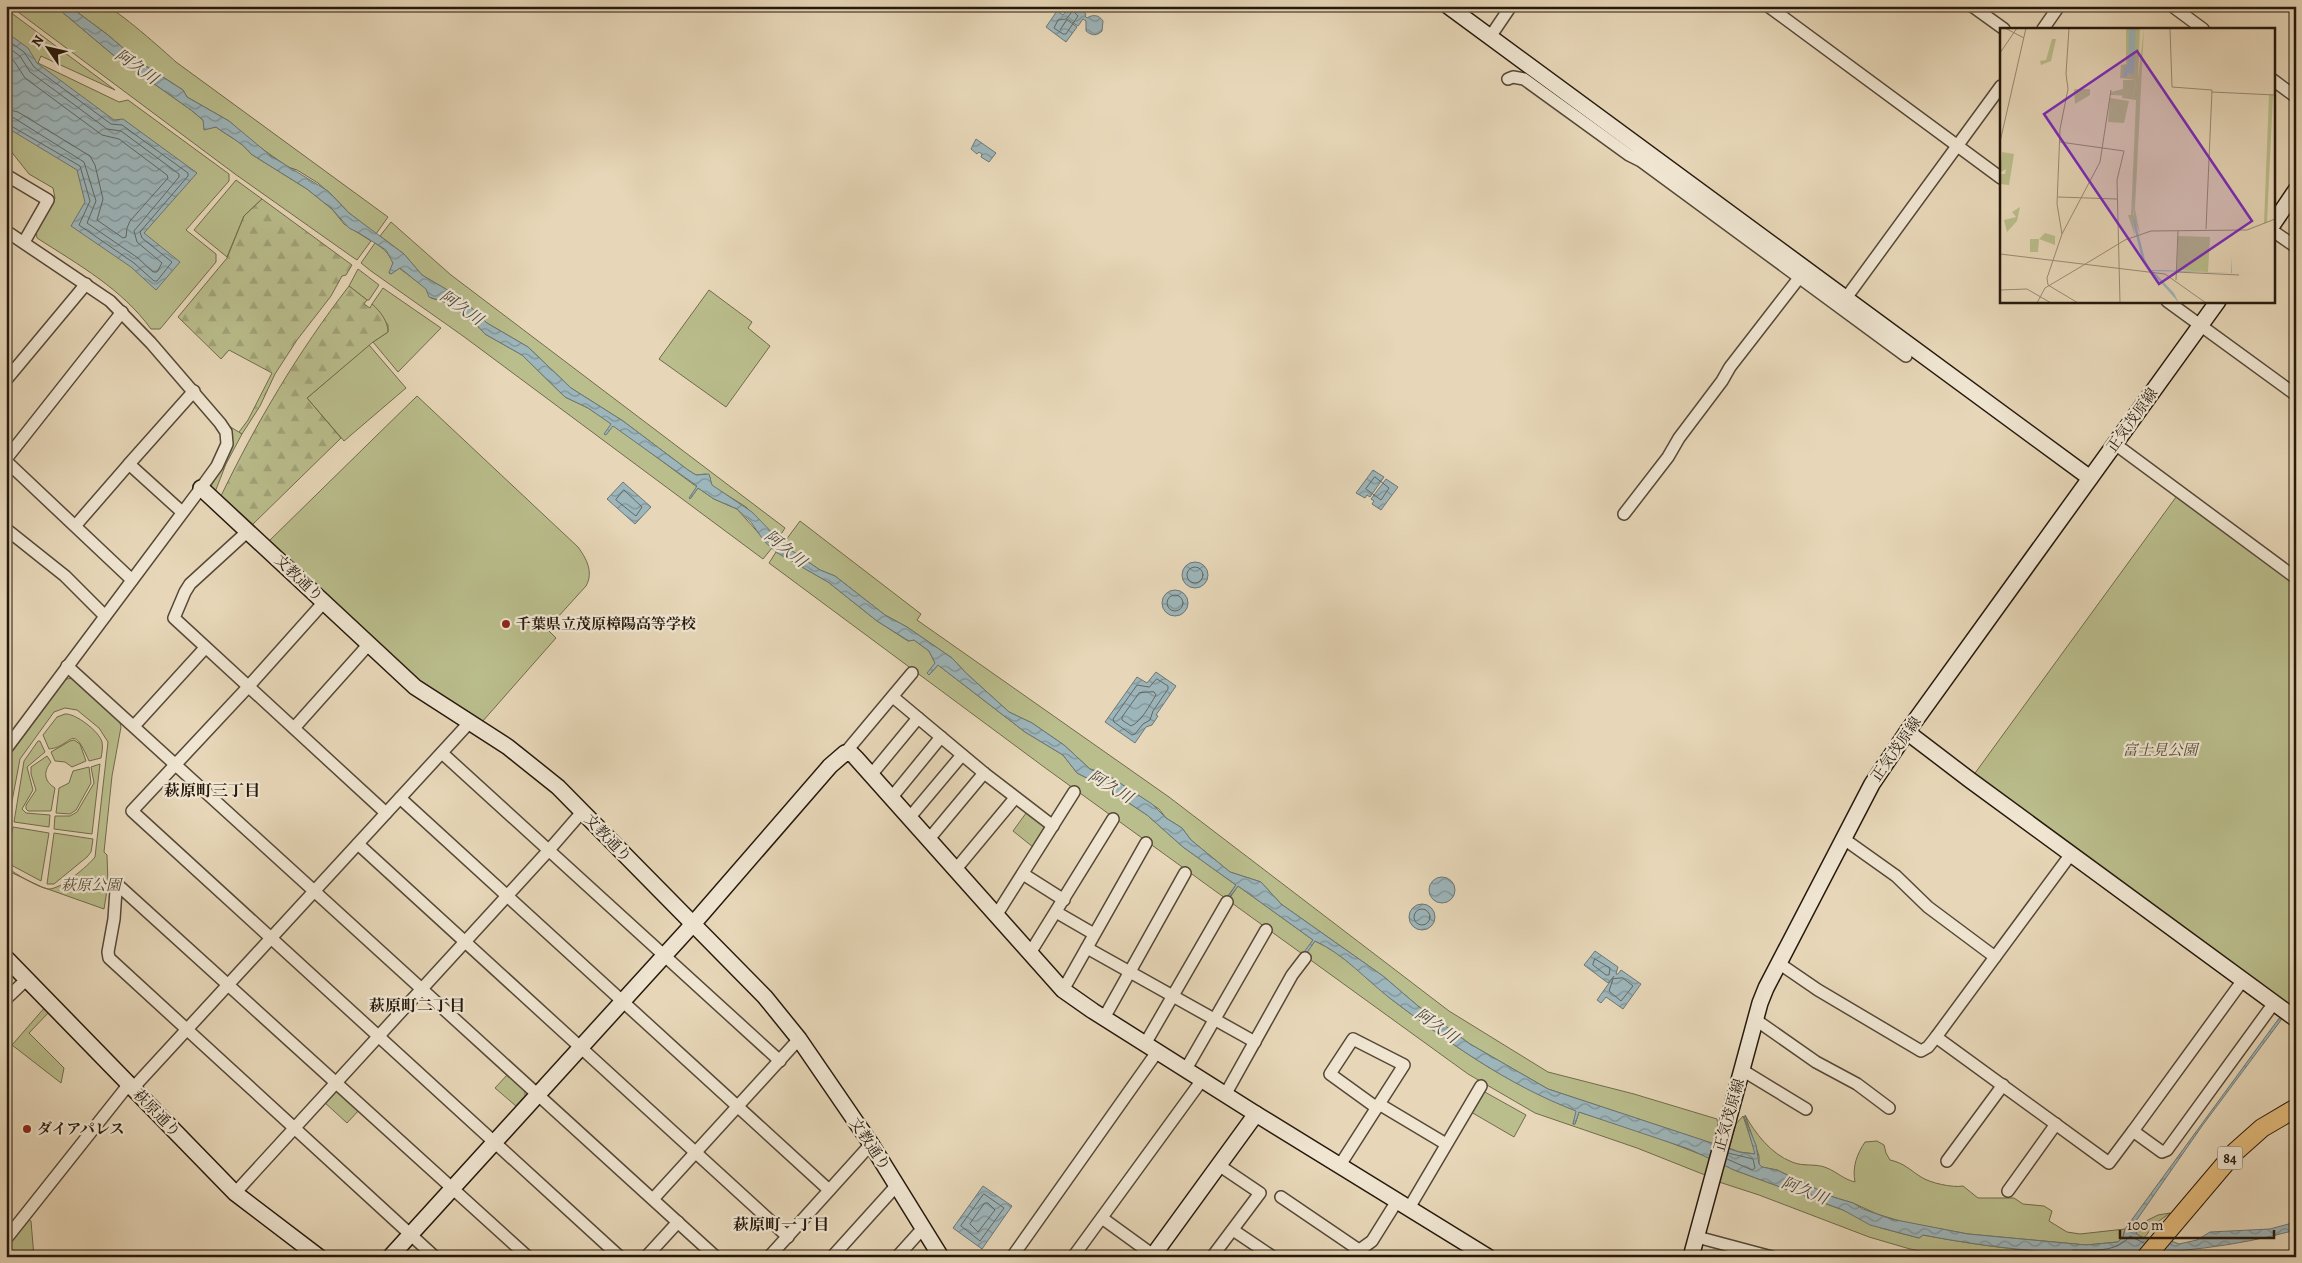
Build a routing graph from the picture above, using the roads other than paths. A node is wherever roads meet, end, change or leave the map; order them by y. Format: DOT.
graph roads {
  1 [pos="1449,6"];
  2 [pos="1511,6"];
  3 [pos="1768,6"];
  4 [pos="1972,6"];
  5 [pos="2060,6"];
  6 [pos="2172,6"];
  7 [pos="2003,28"];
  8 [pos="2044,28"];
  9 [pos="2202,28"];
  10 [pos="1490,36"];
  11 [pos="1508,79"];
  12 [pos="2274,81"];
  13 [pos="2000,87"];
  14 [pos="2296,97"];
  15 [pos="1957,146"];
  16 [pos="6,175"];
  17 [pos="2000,177"];
  18 [pos="2296,190"];
  19 [pos="2274,223"];
  20 [pos="6,231"];
  21 [pos="2274,232"];
  22 [pos="24,242"];
  23 [pos="2296,247"];
  24 [pos="1798,278"];
  25 [pos="86,284"];
  26 [pos="1846,298"];
  27 [pos="2168,302"];
  28 [pos="2217,302"];
  29 [pos="122,312"];
  30 [pos="2200,326"];
  31 [pos="1906,356"];
  32 [pos="6,380"];
  33 [pos="194,391"];
  34 [pos="2296,395"];
  35 [pos="2115,444"];
  36 [pos="6,460"];
  37 [pos="129,464"];
  38 [pos="2090,478"];
  39 [pos="201,488"];
  40 [pos="182,512"];
  41 [pos="1624,514"];
  42 [pos="76,525"];
  43 [pos="6,529"];
  44 [pos="248,531"];
  45 [pos="2296,578"];
  46 [pos="132,580"];
  47 [pos="324,602"];
  48 [pos="105,616"];
  49 [pos="369,644"];
  50 [pos="205,648"];
  51 [pos="67,666"];
  52 [pos="912,673"];
  53 [pos="248,687"];
  54 [pos="892,697"];
  55 [pos="918,718"];
  56 [pos="469,723"];
  57 [pos="134,726"];
  58 [pos="294,728"];
  59 [pos="1908,732"];
  60 [pos="941,737"];
  61 [pos="6,749"];
  62 [pos="442,753"];
  63 [pos="845,753"];
  64 [pos="962,755"];
  65 [pos="176,765"];
  66 [pos="984,773"];
  67 [pos="872,775"];
  68 [pos="1074,792"];
  69 [pos="892,797"];
  70 [pos="400,798"];
  71 [pos="1015,798"];
  72 [pos="582,812"];
  73 [pos="386,814"];
  74 [pos="910,818"];
  75 [pos="1113,819"];
  76 [pos="1053,826"];
  77 [pos="929,839"];
  78 [pos="1844,839"];
  79 [pos="1146,843"];
  80 [pos="358,844"];
  81 [pos="549,850"];
  82 [pos="2071,854"];
  83 [pos="956,869"];
  84 [pos="1185,873"];
  85 [pos="1023,874"];
  86 [pos="315,892"];
  87 [pos="506,896"];
  88 [pos="1064,900"];
  89 [pos="1227,902"];
  90 [pos="1056,912"];
  91 [pos="997,914"];
  92 [pos="693,924"];
  93 [pos="1266,930"];
  94 [pos="1094,934"];
  95 [pos="272,938"];
  96 [pos="465,942"];
  97 [pos="1087,948"];
  98 [pos="1030,952"];
  99 [pos="664,956"];
  100 [pos="1995,957"];
  101 [pos="6,958"];
  102 [pos="1305,958"];
  103 [pos="1780,964"];
  104 [pos="1130,972"];
  105 [pos="27,979"];
  106 [pos="2243,980"];
  107 [pos="230,985"];
  108 [pos="422,989"];
  109 [pos="1063,990"];
  110 [pos="1172,996"];
  111 [pos="6,999"];
  112 [pos="622,1002"];
  113 [pos="2274,1003"];
  114 [pos="1104,1018"];
  115 [pos="1214,1019"];
  116 [pos="2296,1019"];
  117 [pos="1756,1020"];
  118 [pos="189,1030"];
  119 [pos="379,1036"];
  120 [pos="1936,1037"];
  121 [pos="799,1039"];
  122 [pos="1255,1042"];
  123 [pos="580,1047"];
  124 [pos="1151,1048"];
  125 [pos="780,1061"];
  126 [pos="1186,1069"];
  127 [pos="1742,1070"];
  128 [pos="1202,1080"];
  129 [pos="337,1082"];
  130 [pos="2003,1085"];
  131 [pos="131,1086"];
  132 [pos="1481,1086"];
  133 [pos="536,1095"];
  134 [pos="1225,1095"];
  135 [pos="738,1106"];
  136 [pos="1378,1106"];
  137 [pos="1889,1108"];
  138 [pos="2296,1108"];
  139 [pos="1806,1109"];
  140 [pos="1256,1114"];
  141 [pos="2056,1124"];
  142 [pos="295,1128"];
  143 [pos="2133,1131"];
  144 [pos="494,1142"];
  145 [pos="871,1144"];
  146 [pos="1446,1144"];
  147 [pos="696,1152"];
  148 [pos="1947,1162"];
  149 [pos="1340,1165"];
  150 [pos="1220,1166"];
  151 [pos="897,1185"];
  152 [pos="452,1188"];
  153 [pos="829,1190"];
  154 [pos="2008,1191"];
  155 [pos="235,1193"];
  156 [pos="1281,1197"];
  157 [pos="653,1199"];
  158 [pos="1403,1205"];
  159 [pos="1102,1218"];
  160 [pos="678,1222"];
  161 [pos="924,1227"];
  162 [pos="1233,1230"];
  163 [pos="410,1235"];
  164 [pos="1697,1236"];
  165 [pos="788,1237"];
  166 [pos="6,1238"];
  167 [pos="1355,1254"];
  168 [pos="1152,1256"];
  169 [pos="319,1257"];
  170 [pos="390,1257"];
  171 [pos="435,1257"];
  172 [pos="528,1257"];
  173 [pos="620,1257"];
  174 [pos="646,1257"];
  175 [pos="716,1257"];
  176 [pos="769,1257"];
  177 [pos="832,1257"];
  178 [pos="897,1257"];
  179 [pos="941,1257"];
  180 [pos="1012,1257"];
  181 [pos="1073,1257"];
  182 [pos="1212,1257"];
  183 [pos="1273,1257"];
  184 [pos="1488,1257"];
  185 [pos="1691,1257"];
  186 [pos="1772,1257"];
  187 [pos="2146,1257"];
  1 -- 10 [label="street"];
  2 -- 10 [label="street"];
  3 -- 15 [label="street"];
  4 -- 7 [label="street"];
  5 -- 8 [label="street"];
  6 -- 9 [label="street"];
  10 -- 26 [label="street"];
  11 -- 24 [label="street"];
  12 -- 14 [label="street"];
  13 -- 15 [label="street"];
  15 -- 17 [label="street"];
  15 -- 26 [label="street"];
  16 -- 22 [label="street"];
  18 -- 19 [label="street"];
  20 -- 22 [label="street"];
  21 -- 23 [label="street"];
  22 -- 25 [label="street"];
  24 -- 31 [label="street"];
  24 -- 41 [label="street"];
  25 -- 29 [label="street"];
  25 -- 32 [label="street"];
  26 -- 38 [label="street"];
  27 -- 30 [label="street"];
  28 -- 30 [label="street, 正気茂原線"];
  29 -- 33 [label="street"];
  29 -- 36 [label="street"];
  30 -- 34 [label="street"];
  30 -- 35 [label="street, 正気茂原線"];
  33 -- 37 [label="street"];
  33 -- 39 [label="street"];
  35 -- 38 [label="street, 正気茂原線"];
  35 -- 45 [label="street"];
  36 -- 42 [label="street"];
  37 -- 40 [label="street"];
  37 -- 42 [label="street"];
  38 -- 59 [label="street, 正気茂原線"];
  39 -- 40 [label="street"];
  39 -- 44 [label="street, 文教通り"];
  40 -- 46 [label="street"];
  42 -- 46 [label="street"];
  43 -- 48 [label="street"];
  44 -- 47 [label="street, 文教通り"];
  44 -- 50 [label="street"];
  46 -- 48 [label="street"];
  47 -- 49 [label="street, 文教通り"];
  47 -- 53 [label="street"];
  48 -- 51 [label="street"];
  49 -- 56 [label="street, 文教通り"];
  49 -- 58 [label="street"];
  50 -- 53 [label="street"];
  50 -- 57 [label="street"];
  51 -- 57 [label="street"];
  51 -- 61 [label="street"];
  52 -- 54 [label="street"];
  53 -- 58 [label="street"];
  53 -- 65 [label="street"];
  54 -- 55 [label="street"];
  54 -- 63 [label="street"];
  55 -- 60 [label="street"];
  55 -- 67 [label="street"];
  56 -- 62 [label="street"];
  56 -- 72 [label="street, 文教通り"];
  57 -- 65 [label="street"];
  58 -- 73 [label="street"];
  59 -- 78 [label="street, 正気茂原線"];
  59 -- 82 [label="street"];
  60 -- 64 [label="street"];
  60 -- 69 [label="street"];
  62 -- 70 [label="street"];
  62 -- 81 [label="street"];
  63 -- 67 [label="street"];
  63 -- 92 [label="street"];
  64 -- 66 [label="street"];
  64 -- 74 [label="street"];
  65 -- 86 [label="street"];
  65 -- 95 [label="street"];
  66 -- 71 [label="street"];
  66 -- 77 [label="street"];
  67 -- 69 [label="street"];
  68 -- 76 [label="street"];
  69 -- 74 [label="street"];
  70 -- 73 [label="street"];
  70 -- 87 [label="street"];
  71 -- 76 [label="street"];
  71 -- 83 [label="street"];
  72 -- 81 [label="street"];
  72 -- 92 [label="street, 文教通り"];
  73 -- 80 [label="street"];
  74 -- 77 [label="street"];
  75 -- 88 [label="street"];
  76 -- 85 [label="street"];
  77 -- 83 [label="street"];
  78 -- 100 [label="street"];
  78 -- 103 [label="street, 正気茂原線"];
  79 -- 94 [label="street"];
  80 -- 86 [label="street"];
  80 -- 96 [label="street"];
  81 -- 87 [label="street"];
  81 -- 99 [label="street"];
  82 -- 100 [label="street"];
  82 -- 106 [label="street"];
  83 -- 91 [label="street"];
  84 -- 104 [label="street"];
  85 -- 88 [label="street"];
  85 -- 91 [label="street"];
  86 -- 95 [label="street"];
  86 -- 108 [label="street"];
  87 -- 96 [label="street"];
  87 -- 112 [label="street"];
  88 -- 90 [label="street"];
  89 -- 110 [label="street"];
  90 -- 94 [label="street"];
  90 -- 98 [label="street"];
  91 -- 98 [label="street"];
  92 -- 99 [label="street"];
  92 -- 121 [label="street, 文教通り"];
  93 -- 115 [label="street"];
  94 -- 97 [label="street"];
  95 -- 107 [label="street"];
  95 -- 119 [label="street"];
  96 -- 108 [label="street"];
  96 -- 123 [label="street"];
  97 -- 104 [label="street"];
  97 -- 109 [label="street"];
  98 -- 109 [label="street"];
  99 -- 112 [label="street"];
  99 -- 125 [label="street"];
  100 -- 120 [label="street"];
  101 -- 105 [label="street, 萩原通り"];
  102 -- 122 [label="street"];
  103 -- 117 [label="street, 正気茂原線"];
  103 -- 120 [label="street"];
  104 -- 110 [label="street"];
  104 -- 114 [label="street"];
  105 -- 111 [label="street"];
  105 -- 131 [label="street, 萩原通り"];
  106 -- 113 [label="street"];
  106 -- 143 [label="street"];
  107 -- 118 [label="street"];
  107 -- 118 [label="street"];
  107 -- 129 [label="street"];
  108 -- 119 [label="street"];
  108 -- 133 [label="street"];
  109 -- 114 [label="street"];
  110 -- 115 [label="street"];
  110 -- 124 [label="street"];
  112 -- 123 [label="street"];
  112 -- 135 [label="street"];
  113 -- 116 [label="street"];
  113 -- 143 [label="street"];
  114 -- 124 [label="street"];
  115 -- 122 [label="street"];
  115 -- 126 [label="street"];
  117 -- 127 [label="street, 正気茂原線"];
  117 -- 137 [label="street"];
  118 -- 131 [label="street"];
  118 -- 142 [label="street"];
  119 -- 129 [label="street"];
  119 -- 144 [label="street"];
  120 -- 130 [label="street"];
  121 -- 125 [label="street"];
  121 -- 145 [label="street, 文教通り"];
  122 -- 134 [label="street"];
  123 -- 133 [label="street"];
  123 -- 147 [label="street"];
  124 -- 126 [label="street"];
  124 -- 180 [label="street"];
  125 -- 135 [label="street"];
  126 -- 128 [label="street"];
  127 -- 139 [label="street"];
  127 -- 164 [label="street, 正気茂原線"];
  128 -- 134 [label="street"];
  128 -- 159 [label="street"];
  129 -- 142 [label="street"];
  129 -- 152 [label="street"];
  130 -- 141 [label="street"];
  130 -- 148 [label="street"];
  131 -- 155 [label="street, 萩原通り"];
  131 -- 166 [label="street"];
  132 -- 146 [label="street"];
  133 -- 144 [label="street"];
  133 -- 157 [label="street"];
  134 -- 140 [label="street"];
  135 -- 147 [label="street"];
  135 -- 153 [label="street"];
  136 -- 136 [label="street"];
  136 -- 146 [label="street"];
  136 -- 149 [label="street"];
  138 -- 187 [label="main road, 84"];
  140 -- 149 [label="street"];
  140 -- 150 [label="street"];
  141 -- 143 [label="street"];
  141 -- 154 [label="street"];
  142 -- 155 [label="street"];
  142 -- 163 [label="street"];
  144 -- 152 [label="street"];
  144 -- 173 [label="street"];
  145 -- 151 [label="street, 文教通り"];
  145 -- 153 [label="street"];
  146 -- 158 [label="street"];
  147 -- 157 [label="street"];
  147 -- 165 [label="street"];
  149 -- 158 [label="street"];
  150 -- 162 [label="street"];
  150 -- 168 [label="street"];
  151 -- 161 [label="street, 文教通り"];
  151 -- 177 [label="street"];
  152 -- 163 [label="street"];
  152 -- 172 [label="street"];
  153 -- 165 [label="street"];
  155 -- 169 [label="street, 萩原通り"];
  156 -- 167 [label="street"];
  157 -- 160 [label="street"];
  158 -- 167 [label="street"];
  158 -- 184 [label="street"];
  159 -- 168 [label="street"];
  159 -- 181 [label="street"];
  160 -- 174 [label="street"];
  160 -- 175 [label="street"];
  161 -- 178 [label="street"];
  161 -- 179 [label="street, 文教通り"];
  162 -- 182 [label="street"];
  162 -- 183 [label="street"];
  163 -- 170 [label="street"];
  163 -- 171 [label="street"];
  164 -- 185 [label="street, 正気茂原線"];
  164 -- 186 [label="street"];
  165 -- 176 [label="street"];
}
